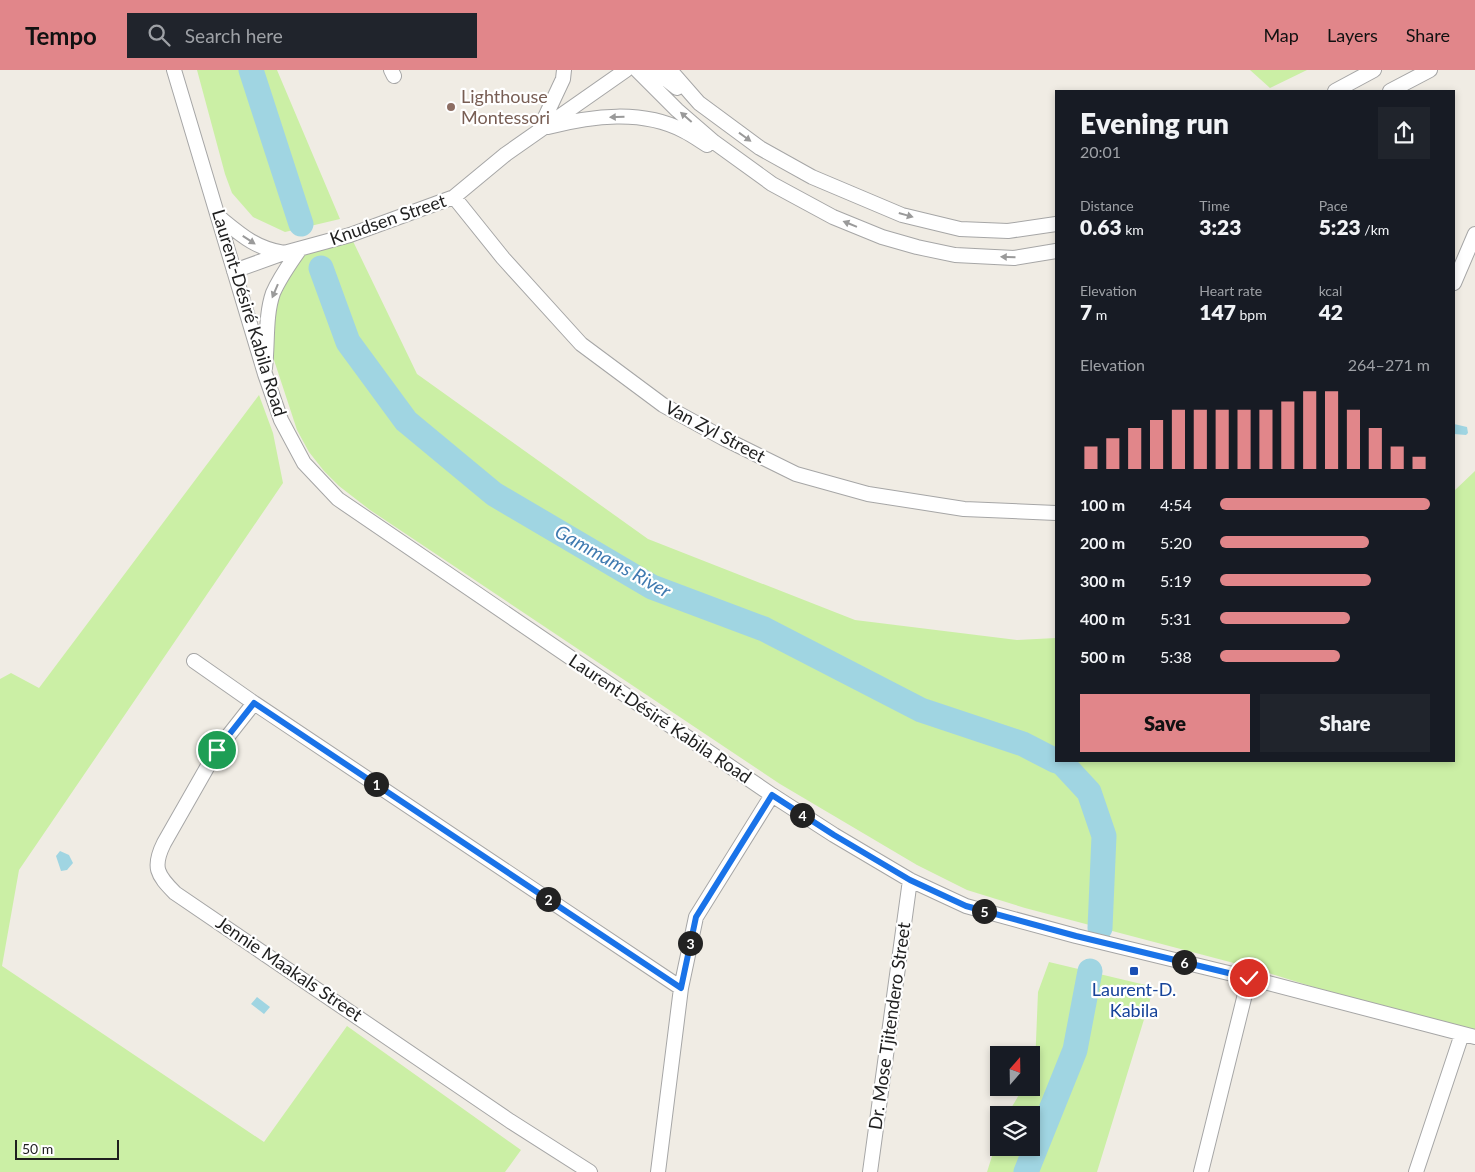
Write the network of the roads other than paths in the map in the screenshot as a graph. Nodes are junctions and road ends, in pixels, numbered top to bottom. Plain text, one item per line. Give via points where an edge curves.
1 (174, 70) edge
2 (564, 70) edge
3 (626, 70) edge
4 (637, 70) edge
5 (654, 70) edge
6 (670, 70) edge
7 (1374, 70) edge
8 (1430, 70) edge
9 (1337, 90) edge
10 (1392, 90) edge
11 (699, 103) junction
12 (540, 128) junction
13 (772, 184) junction
14 (454, 197) junction
15 (219, 217) junction
16 (1055, 224) edge
17 (1475, 234) edge
18 (300, 249) junction
19 (1055, 251) edge
20 (284, 253) junction
21 (234, 271) junction
22 (1455, 281) edge
23 (264, 374) junction
24 (1055, 513) edge
25 (194, 660) dead end
26 (254, 703) junction
27 (772, 795) junction
28 (910, 880) junction
29 (1249, 978) junction
30 (681, 988) junction
31 (1468, 1035) edge
32 (590, 1172) edge
33 (658, 1172) edge
34 (870, 1172) edge
35 (1202, 1172) edge
36 (1416, 1172) edge

1 - 15 street, Laurent-Désiré Kabila Road
2 - 12 street
3 - 12 street, Knudsen Street
13 -> 4 street via 714,142
5 - 11 street
6 - 11 street
7 - 9 street
8 - 10 street
11 -> 16 street via 760,148 812,177 902,215 960,229 1008,231
13 -> 12 street via 683,130 654,120 624,117 582,119
12 - 14 street, Knudsen Street
19 -> 13 street via 1014,258 955,255 917,247 833,217
14 - 18 street, Knudsen Street via 350,235
14 - 24 street, Van Zyl Street via 503,258 581,344 662,405 723,438 796,474 868,494 964,509
15 -> 20 street via 249,242
15 - 21 street, Laurent-Désiré Kabila Road
17 - 22 street
18 - 20 street, Knudsen Street
18 -> 23 street via 273,293
20 - 21 street, Knudsen Street
21 - 23 street, Laurent-Désiré Kabila Road
23 - 27 street, Laurent-Désiré Kabila Road via 281,420 304,463 338,499
25 - 26 street
26 - 30 street
26 - 32 street, Jennie Maakals Street via 217,750 157,856 156,865 162,880 176,893 510,1121
27 - 28 street, Laurent-Désiré Kabila Road
27 - 30 street via 696,917
28 - 29 street, Laurent-Désiré Kabila Road via 966,906
28 - 34 street, Dr. Mose Tjitendero Street
29 - 31 street, Laurent-Désiré Kabila Road
29 - 35 street
30 - 33 street
31 - 36 street

